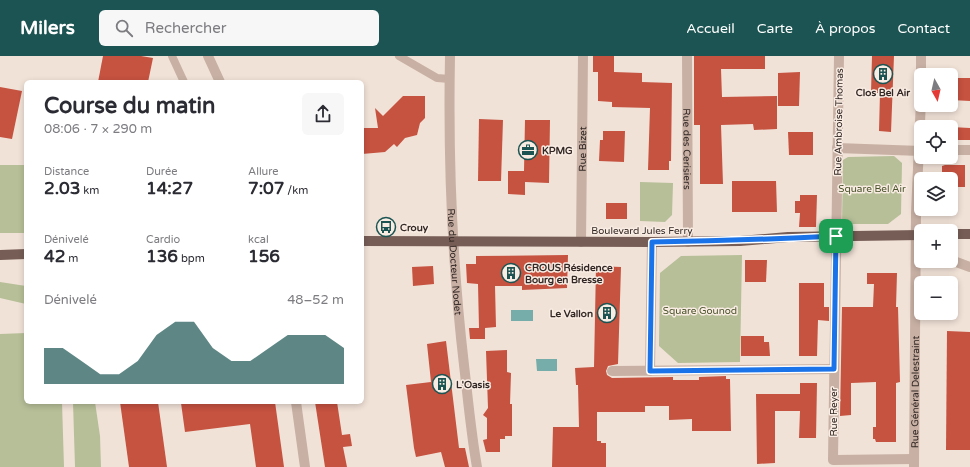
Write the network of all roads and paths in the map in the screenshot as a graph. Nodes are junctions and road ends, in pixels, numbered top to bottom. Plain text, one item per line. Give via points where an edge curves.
1 (172, 56) edge
2 (208, 56) edge
3 (399, 56) edge
4 (450, 56) edge
5 (583, 56) edge
6 (687, 56) edge
7 (839, 56) edge
8 (921, 56) edge
9 (921, 68) edge
10 (450, 79) junction
11 (183, 80) edge
12 (219, 80) edge
13 (838, 148) junction
14 (958, 150) edge
15 (970, 150) edge
16 (914, 151) edge
17 (920, 164) edge
18 (919, 224) edge
19 (958, 234) edge
20 (970, 234) edge
21 (914, 235) edge
22 (836, 236) junction
23 (364, 241) edge
24 (452, 242) junction
25 (581, 242) junction
26 (652, 242) junction
27 (688, 242) junction
28 (24, 254) edge
29 (0, 255) edge
30 (958, 263) edge
31 (970, 267) edge
32 (918, 268) edge
33 (834, 369) junction
34 (612, 371) dead end
35 (650, 371) junction
36 (296, 404) edge
37 (914, 463) edge
38 (306, 467) edge
39 (478, 467) edge

1 - 11 lane
2 - 12 street
3 - 10 lane via 437,78
4 - 10 street, Rue du Docteur Nodet
5 - 25 street, Rue Bizet
6 - 27 street, Rue des Cerisiers
7 - 13 street, Rue Ambroise Thomas
8 - 9 street
10 - 24 street, Rue du Docteur Nodet
13 - 16 street
13 - 22 street, Rue Ambroise Thomas
14 - 15 street
17 - 18 street, Rue Général Delestraint
19 - 20 main road
21 - 22 main road, Boulevard Jules Ferry
22 - 27 main road, Boulevard Jules Ferry
22 - 33 street, Rue Reyer
23 - 24 main road, Boulevard Jules Ferry
24 - 25 main road, Boulevard Jules Ferry
24 - 39 street, Rue du Docteur Nodet via 473,445
25 - 26 main road, Boulevard Jules Ferry
26 - 27 main road, Boulevard Jules Ferry
26 - 35 street
28 - 29 main road
30 - 31 street
32 - 37 street, Rue Général Delestraint
33 - 35 street
33 - 37 street, Rue Reyer via 833,460
34 - 35 street
36 - 38 street

